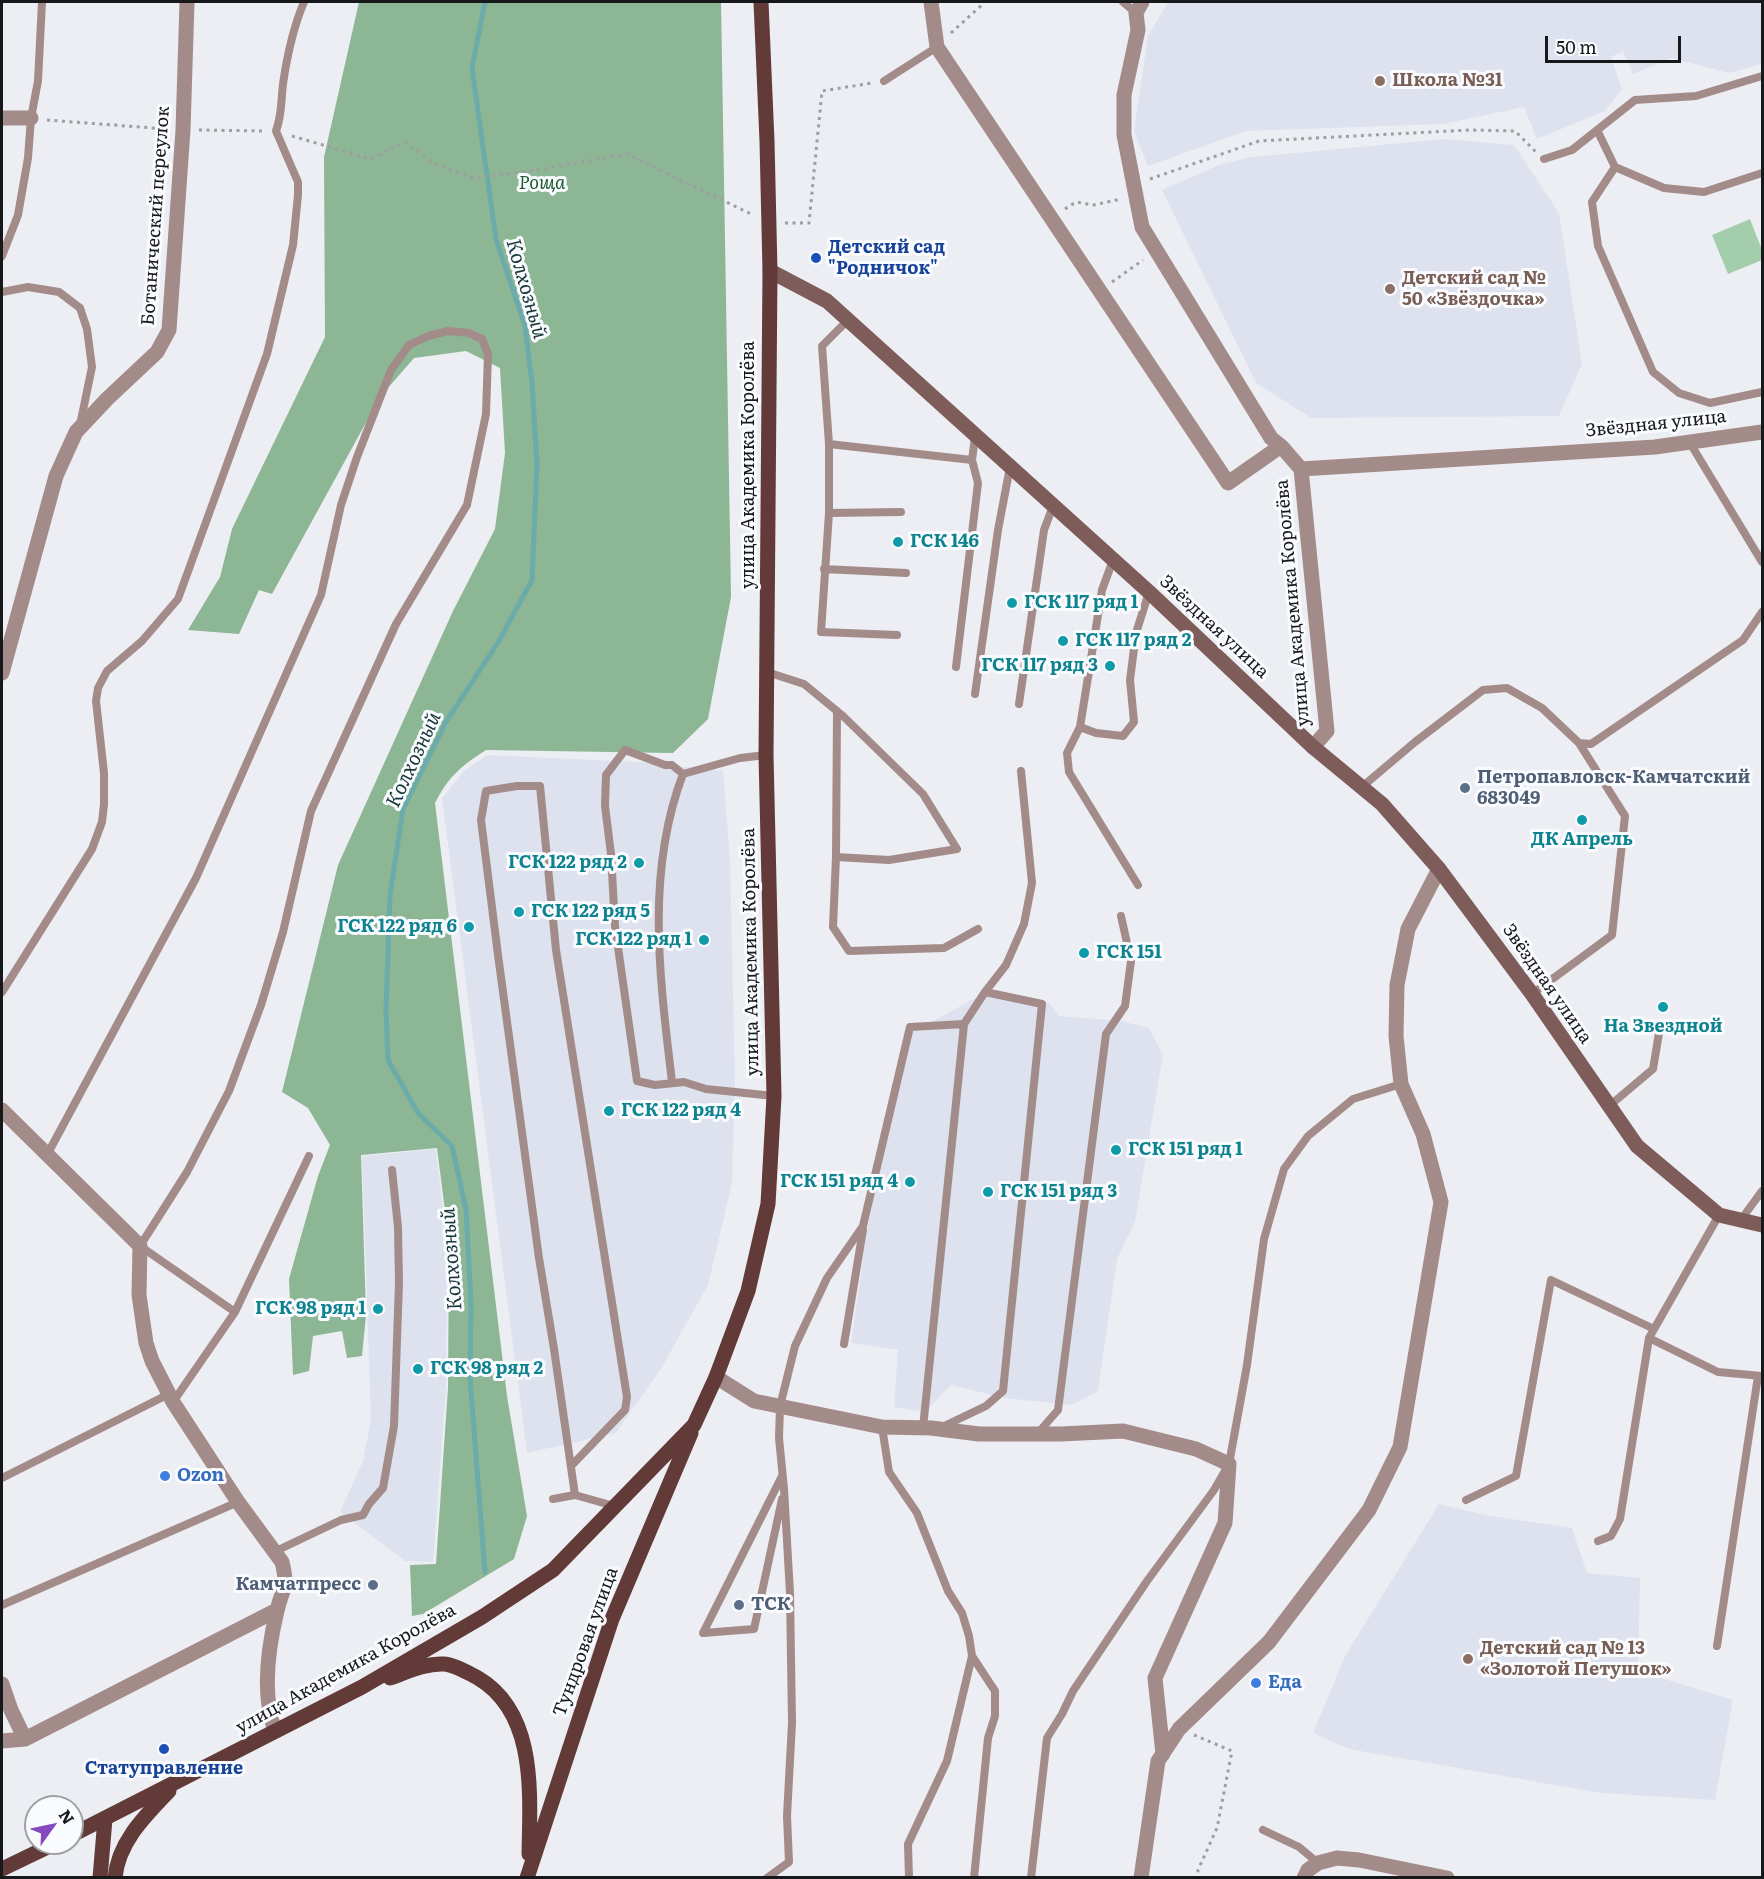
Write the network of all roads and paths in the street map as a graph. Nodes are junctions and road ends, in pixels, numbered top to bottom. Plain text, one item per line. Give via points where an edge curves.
1 (42, 2) edge
2 (187, 2) edge
3 (304, 2) edge
4 (761, 2) edge
5 (931, 2) edge
6 (982, 2) edge
7 (1123, 2) edge
8 (1139, 7) edge
9 (937, 47) junction
10 (1762, 76) edge
11 (884, 81) joint
12 (2, 118) edge
13 (31, 118) junction
14 (183, 130) junction
15 (1597, 130) junction
16 (276, 131) junction
17 (1544, 159) joint
18 (1615, 166) junction
19 (1762, 173) edge
20 (1133, 185) junction
21 (1059, 214) dead end
22 (769, 223) junction
23 (1157, 250) junction
24 (2, 256) edge
25 (770, 271) junction
26 (1100, 291) junction
27 (2, 292) edge
28 (848, 320) junction
29 (1762, 392) edge
30 (79, 429) junction
31 (1762, 432) edge
32 (975, 435) junction
33 (1690, 443) junction
34 (829, 444) junction
35 (1281, 446) junction
36 (972, 460) junction
37 (1010, 467) junction
38 (1301, 469) junction
39 (1053, 506) junction
40 (901, 512) dead end
41 (829, 513) junction
42 (1113, 560) junction
43 (1762, 562) edge
44 (824, 569) junction
45 (906, 573) dead end
46 (1149, 592) junction
47 (1762, 612) edge
48 (897, 635) dead end
49 (956, 667) dead end
50 (767, 672) junction
51 (2, 673) edge
52 (975, 694) dead end
53 (1019, 704) dead end
54 (837, 711) junction
55 (1080, 727) junction
56 (1579, 742) junction
57 (1313, 747) junction
58 (766, 755) junction
59 (1021, 771) dead end
60 (683, 774) junction
61 (1363, 786) junction
62 (836, 857) junction
63 (1439, 869) junction
64 (1138, 885) dead end
65 (1121, 916) dead end
66 (978, 929) dead end
67 (2, 992) edge
68 (985, 992) junction
69 (1532, 994) junction
70 (964, 1024) junction
71 (1659, 1033) dead end
72 (672, 1082) junction
73 (1401, 1084) junction
74 (774, 1096) junction
75 (1608, 1107) junction
76 (2, 1110) edge
77 (47, 1155) junction
78 (309, 1156) dead end
79 (392, 1170) dead end
80 (1762, 1191) edge
81 (1719, 1215) junction
82 (1739, 1221) junction
83 (863, 1226) junction
84 (1762, 1226) edge
85 (140, 1246) junction
86 (235, 1312) junction
87 (1654, 1329) junction
88 (1649, 1338) junction
89 (844, 1344) dead end
90 (1760, 1376) edge
91 (716, 1377) junction
92 (171, 1398) junction
93 (780, 1406) junction
94 (694, 1425) junction
95 (882, 1427) junction
96 (930, 1428) junction
97 (1037, 1434) junction
98 (1229, 1464) junction
99 (572, 1465) junction
100 (783, 1475) junction
101 (2, 1478) edge
102 (784, 1489) junction
103 (575, 1495) junction
104 (553, 1499) dead end
105 (1466, 1500) dead end
106 (238, 1502) junction
107 (614, 1506) junction
108 (1598, 1541) dead end
109 (276, 1551) junction
110 (2, 1605) edge
111 (277, 1610) junction
112 (1717, 1646) dead end
113 (972, 1656) junction
114 (2, 1684) edge
115 (362, 1687) junction
116 (1179, 1729) junction
117 (275, 1731) junction
118 (25, 1739) junction
119 (2, 1741) edge
120 (1163, 1754) junction
121 (178, 1782) junction
122 (105, 1819) junction
123 (84, 1829) edge
124 (1263, 1830) dead end
125 (31, 1855) edge
126 (1318, 1863) junction
127 (2, 1869) edge
128 (528, 1873) edge
129 (100, 1878) edge
130 (115, 1878) edge
131 (767, 1878) edge
132 (909, 1878) edge
133 (974, 1878) edge
134 (1031, 1878) edge
135 (1141, 1878) edge
136 (1198, 1878) edge
137 (1305, 1878) edge
138 (1447, 1878) edge

1 - 13 lane via 38,81
2 - 14 street, Ботанический переулок
3 - 16 lane via 288,54
4 - 22 main road, улица Академика Королёва
5 - 9 street
6 - 9 path
7 - 8 lane
8 - 20 street, улица Академика Королёва via 1124,95 1124,135
9 - 11 lane
9 - 26 street
10 - 15 lane via 1696,96 1635,100
11 - 22 path via 822,92 809,223
12 - 13 street
13 - 14 path
13 - 24 lane via 18,215
14 - 16 path
14 - 30 street, Ботанический переулок via 169,330 157,352
15 - 17 lane via 1572,150
15 - 18 lane
16 - 22 path via 370,159 405,142 435,164 472,178 627,154
16 - 67 lane via 298,182 298,195 293,245 267,354 178,599 142,641 107,671 98,688 104,804 95,841
17 - 20 path via 1515,131 1259,141
18 - 19 lane via 1665,188 1704,192
18 - 29 lane via 1592,202 1599,246 1653,372 1679,393 1710,403
20 - 21 path via 1120,201 1093,205 1076,202
20 - 23 street, улица Академика Королёва via 1142,227
22 - 25 main road, улица Академика Королёва
23 - 26 path
23 - 35 street, улица Академика Королёва via 1271,438
25 - 28 street, Звёздная улица via 827,301
25 - 50 main road, улица Академика Королёва
26 - 35 street via 1228,483
27 - 30 lane via 28,287 59,292 80,308 92,367
28 - 32 street, Звёздная улица
28 - 34 lane via 822,346
30 - 51 street, Ботанический переулок via 56,476
31 - 33 street, Звёздная улица
32 - 36 lane
32 - 37 street, Звёздная улица
33 - 38 street, Звёздная улица
33 - 43 lane
34 - 36 lane
34 - 41 lane
35 - 38 street, улица Академика Королёва
36 - 49 lane via 978,483
37 - 39 street, Звёздная улица
37 - 52 lane
38 - 57 street, улица Академика Королёва via 1327,730
39 - 42 street, Звёздная улица
39 - 53 lane via 1044,530
40 - 41 lane
41 - 44 lane
42 - 46 street, Звёздная улица
42 - 55 lane via 1102,590
44 - 45 lane
44 - 48 lane via 821,632
46 - 55 lane via 1136,633 1130,680 1134,722 1123,735
46 - 57 street, Звёздная улица
47 - 56 lane via 1743,640 1591,744
50 - 54 lane via 804,684
50 - 58 main road, улица Академика Королёва
54 - 62 lane
54 - 62 lane via 923,794 957,849 889,860
55 - 64 lane via 1067,753 1069,772
56 - 61 lane via 1542,708 1507,688 1483,690
56 - 69 lane via 1625,816 1612,935
57 - 61 street, Звёздная улица
58 - 60 lane
58 - 74 main road, улица Академика Королёва
59 - 68 lane via 1032,883 1023,924 1006,965
60 - 72 lane via 670,812 657,900
60 - 72 lane via 672,765 626,750 606,775 615,926 637,1081 655,1085
61 - 63 street, Звёздная улица
62 - 66 lane via 833,927 849,951 944,948
63 - 69 street, Звёздная улица
63 - 73 street via 1408,929 1397,985 1396,1036
65 - 97 lane via 1131,961 1125,1006 1106,1034 1058,1410
68 - 70 lane
68 - 96 lane via 1042,1004 1003,1391 986,1406
69 - 75 street, Звёздная улица
70 - 83 lane via 910,1027
70 - 96 lane
71 - 75 lane via 1653,1069
72 - 74 lane
73 - 98 lane via 1353,1099 1308,1136 1284,1169 1264,1239
73 - 116 street via 1423,1134 1441,1202 1400,1447 1369,1510 1269,1642
74 - 91 main road, улица Академика Королёва via 768,1204 748,1291
75 - 81 street, Звёздная улица via 1637,1146
76 - 77 street
77 - 85 street
77 - 85 lane via 196,878 321,595 341,505 391,370 409,345 428,336 448,331 482,339 488,354 486,414 467,505 396,624 311,811 283,932 229,1091 187,1173
78 - 86 lane
79 - 109 lane via 399,1283 394,1426 383,1488 363,1515 341,1520
80 - 82 lane
81 - 82 street, Звёздная улица
81 - 87 lane
82 - 84 street, Звёздная улица
83 - 89 lane
83 - 93 lane via 827,1278 795,1346
85 - 86 lane
85 - 92 street via 139,1295 146,1343
86 - 92 lane
87 - 88 lane
87 - 105 lane via 1551,1280 1516,1476
88 - 90 lane via 1718,1372
88 - 108 lane via 1620,1519 1611,1536
90 - 112 lane
91 - 93 street via 754,1401
91 - 94 main road, улица Академика Королёва
92 - 101 lane
92 - 106 street
93 - 95 street
93 - 100 lane
94 - 107 main road, улица Академика Королёва
94 - 128 main road, Тундровая улица via 612,1619
95 - 96 street
95 - 113 lane via 889,1472 916,1513 948,1591 962,1613
96 - 97 street via 979,1434
97 - 98 street via 1123,1431 1196,1449
98 - 120 street via 1225,1523 1155,1677
98 - 134 lane via 1073,1691 1047,1738
99 - 99 lane via 539,1258 481,820 486,791 517,786 540,786 556,950 627,1397 625,1410
99 - 103 lane
100 - 102 lane
100 - 102 lane via 703,1633 754,1629
102 - 131 lane via 792,1723 789,1863
103 - 104 lane
103 - 107 lane
106 - 109 street
106 - 110 lane
107 - 115 main road, улица Академика Королёва via 553,1570
109 - 111 street via 286,1584
111 - 117 street via 267,1680 269,1716
111 - 118 street
113 - 132 lane via 947,1761 908,1844
113 - 133 lane via 995,1691
114 - 118 street
115 - 117 main road, улица Академика Королёва
115 - 128 main road via 428,1665 444,1664 471,1673 497,1693 518,1727 530,1777
116 - 120 street
116 - 136 path via 1232,1751 1216,1828
117 - 121 main road, улица Академика Королёва
118 - 119 street
120 - 135 street via 1158,1761
121 - 122 main road, улица Академика Королёва
121 - 130 main road via 132,1834 116,1865
122 - 123 main road, улица Академика Королёва
122 - 129 main road
124 - 126 lane via 1299,1847
125 - 127 main road
126 - 137 street
126 - 138 street via 1336,1858 1359,1860

